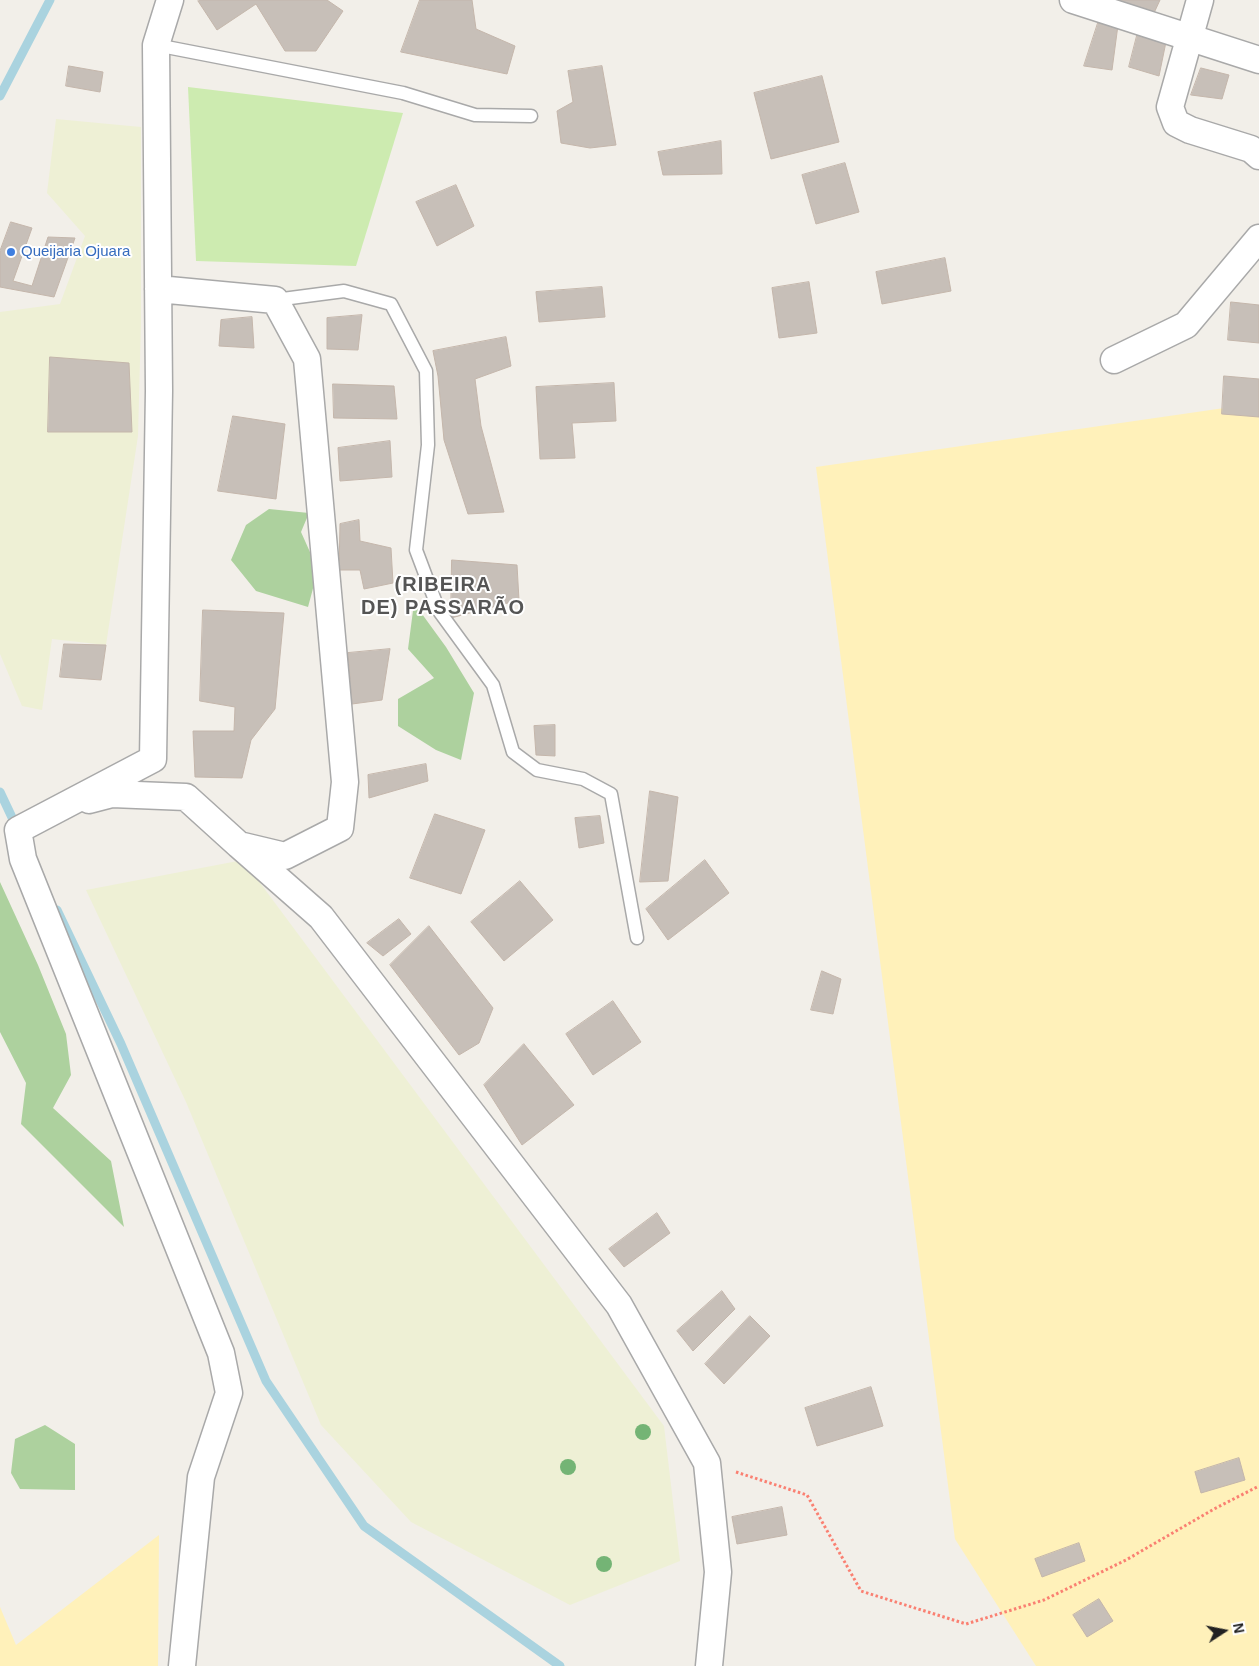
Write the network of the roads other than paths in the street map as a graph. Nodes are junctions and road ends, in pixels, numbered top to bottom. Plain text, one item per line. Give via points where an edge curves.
1 (170, 0) edge
2 (1073, 0) edge
3 (1200, 0) edge
4 (1189, 38) junction
5 (156, 45) junction
6 (1259, 60) edge
7 (531, 116) dead end
8 (1259, 156) edge
9 (1259, 238) edge
10 (158, 290) junction
11 (275, 300) junction
12 (1114, 360) dead end
13 (63, 807) junction
14 (239, 846) junction
15 (637, 938) dead end
16 (182, 1666) edge
17 (709, 1666) edge

1 - 5 street
2 - 4 street
3 - 4 street
4 - 6 street
4 - 8 street via 1170,107 1176,123 1251,149
5 - 7 lane via 403,93 476,115
5 - 10 street
9 - 12 street via 1186,326
10 - 11 street
10 - 13 street via 153,759
11 - 14 street via 307,359 345,782 340,828 285,856
11 - 15 lane via 344,291 391,304 426,371 428,445 416,550 439,611 493,685 513,752 536,770 583,779 611,794
13 - 14 street via 112,794 186,797
13 - 16 street via 18,830 23,859 221,1353 229,1393 201,1477
14 - 17 street via 321,918 619,1305 707,1463 718,1572

